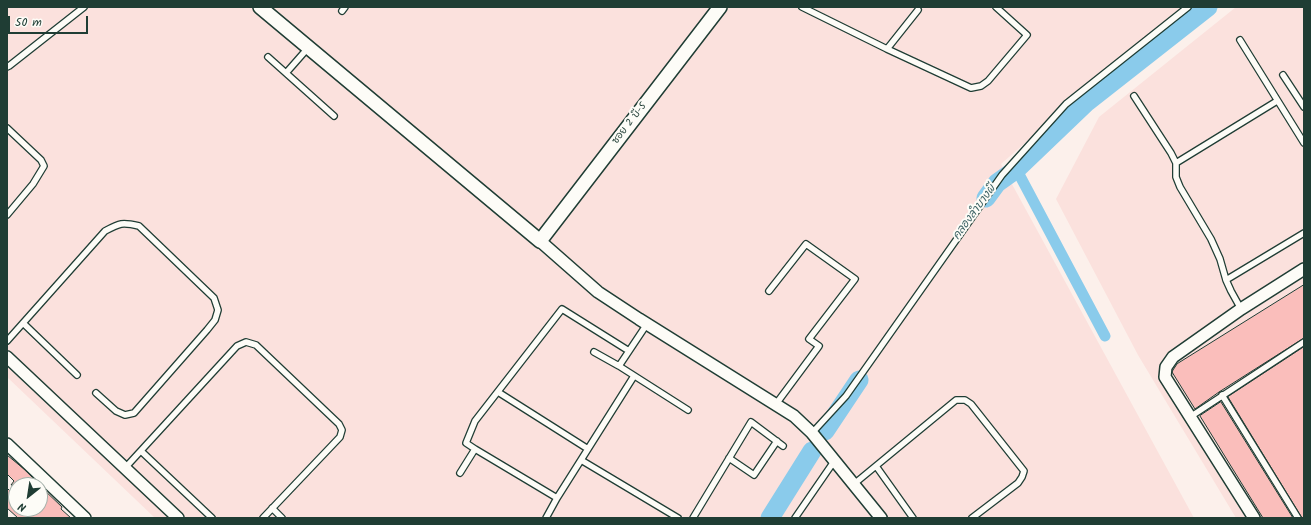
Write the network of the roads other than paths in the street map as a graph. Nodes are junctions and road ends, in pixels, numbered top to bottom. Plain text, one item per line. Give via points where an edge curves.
1 (84, 7) edge
2 (260, 7) edge
3 (720, 7) edge
4 (802, 7) edge
5 (996, 7) edge
6 (1188, 7) edge
7 (918, 10) dead end
8 (1240, 40) dead end
9 (308, 47) junction
10 (887, 49) junction
11 (268, 58) dead end
12 (7, 67) edge
13 (286, 73) junction
14 (1283, 75) dead end
15 (1134, 96) dead end
16 (1278, 101) junction
17 (1304, 108) edge
18 (334, 116) dead end
19 (7, 128) edge
20 (1304, 143) edge
21 (1176, 163) junction
22 (7, 215) edge
23 (1304, 233) edge
24 (540, 241) junction
25 (1304, 269) edge
26 (1226, 280) junction
27 (769, 291) dead end
28 (1241, 309) junction
29 (23, 324) junction
30 (647, 324) junction
31 (7, 341) edge
32 (1304, 342) edge
33 (629, 350) junction
34 (594, 352) dead end
35 (7, 357) edge
36 (619, 366) junction
37 (77, 375) dead end
38 (634, 376) junction
39 (498, 392) junction
40 (96, 393) dead end
41 (1222, 395) junction
42 (776, 404) junction
43 (688, 410) dead end
44 (1190, 416) junction
45 (812, 433) junction
46 (777, 441) junction
47 (7, 444) edge
48 (783, 446) dead end
49 (475, 449) junction
50 (588, 449) junction
51 (141, 451) junction
52 (729, 458) junction
53 (581, 460) junction
54 (835, 460) junction
55 (876, 466) junction
56 (125, 468) junction
57 (460, 472) dead end
58 (854, 484) junction
59 (557, 498) junction
60 (272, 508) junction
61 (85, 518) edge
62 (178, 518) edge
63 (212, 518) edge
64 (264, 518) edge
65 (282, 518) edge
66 (546, 518) edge
67 (678, 518) edge
68 (693, 518) edge
69 (795, 518) edge
70 (881, 518) edge
71 (913, 518) edge
72 (972, 518) edge
73 (1254, 518) edge
74 (1298, 518) edge

1 - 12 lane
2 - 9 street
3 - 24 street, ซอย 2 บี-5
4 - 10 lane
5 - 10 lane via 1027,35 981,86 971,88
6 - 45 lane via 1066,104 1002,175 846,396
7 - 10 lane
8 - 16 lane
9 - 13 lane
9 - 24 street
11 - 13 lane
13 - 18 lane
14 - 17 lane
15 - 21 lane
16 - 20 lane
16 - 21 lane
19 - 22 lane via 41,160 44,166 33,184
21 - 26 lane via 1176,178 1211,239
23 - 26 lane
24 - 30 street via 598,292
25 - 28 street
26 - 28 lane
27 - 42 lane via 806,244 855,279 810,339 819,346
28 - 44 street via 1173,357 1166,367 1165,377
29 - 31 lane
29 - 37 lane
29 - 40 lane via 105,231 118,223 139,226 214,298 218,310 215,320 134,413 125,415 116,411
30 - 33 lane
30 - 42 street
32 - 41 lane
33 - 36 lane
33 - 39 lane via 562,309
34 - 36 lane
35 - 56 street
36 - 38 lane
38 - 43 lane
38 - 50 lane
39 - 49 lane via 475,421 466,444
39 - 50 lane
41 - 44 lane
41 - 74 lane
42 - 45 street
44 - 73 street
45 - 54 street
46 - 48 lane
46 - 52 lane via 754,475
46 - 52 lane via 751,422
47 - 61 street
49 - 57 lane
49 - 59 lane
50 - 53 lane
51 - 56 lane
51 - 60 lane via 237,346 246,342 256,345 339,424 342,430 340,437
51 - 63 lane
52 - 68 lane
53 - 59 lane
53 - 67 lane
54 - 58 street
54 - 69 lane
55 - 58 lane
55 - 71 lane
55 - 72 lane via 956,400 965,400 972,404 1024,471 1018,483
56 - 62 street
58 - 70 street
59 - 66 lane
60 - 64 lane
60 - 65 lane

